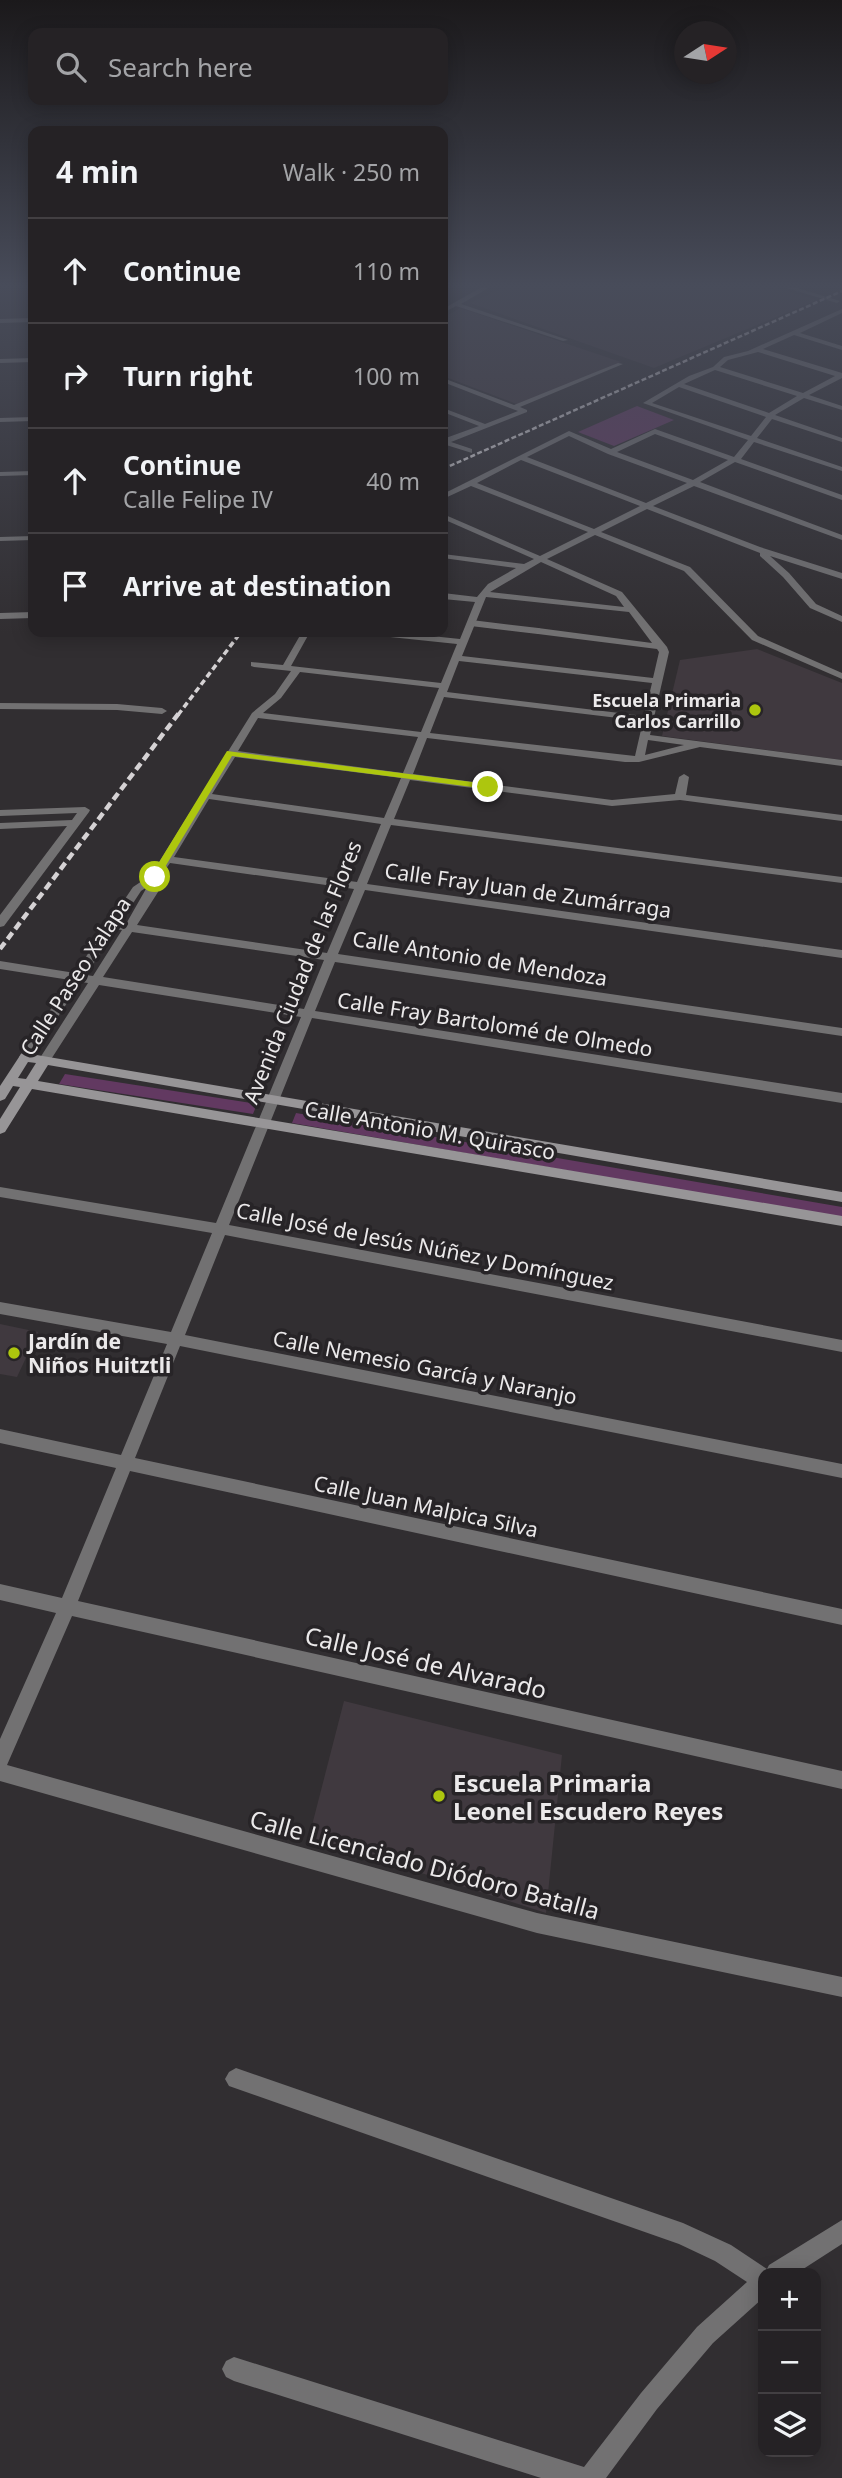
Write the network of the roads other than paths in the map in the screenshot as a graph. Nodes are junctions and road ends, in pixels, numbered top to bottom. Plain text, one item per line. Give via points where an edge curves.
1 (503, 403) edge
2 (526, 403) edge
3 (647, 403) edge
4 (732, 403) edge
5 (789, 403) edge
6 (515, 407) junction
7 (448, 412) edge
8 (768, 415) junction
9 (0, 417) edge
10 (28, 417) edge
11 (485, 426) junction
12 (752, 438) junction
13 (448, 440) edge
14 (842, 440) edge
15 (448, 443) edge
16 (469, 451) dead end
17 (611, 452) junction
18 (522, 458) junction
19 (734, 459) junction
20 (842, 469) edge
21 (28, 473) edge
22 (0, 474) edge
23 (471, 483) junction
24 (693, 483) junction
25 (448, 494) edge
26 (842, 498) edge
27 (646, 506) junction
28 (448, 518) edge
29 (596, 532) junction
30 (28, 538) edge
31 (842, 538) edge
32 (0, 539) edge
33 (28, 546) edge
34 (0, 547) edge
35 (757, 549) junction
36 (448, 557) edge
37 (542, 559) junction
38 (525, 567) junction
39 (842, 576) edge
40 (448, 596) edge
41 (482, 597) junction
42 (632, 610) junction
43 (28, 615) edge
44 (0, 617) edge
45 (842, 619) edge
46 (471, 623) junction
47 (28, 624) edge
48 (0, 625) edge
49 (538, 631) joint
50 (304, 637) edge
51 (416, 637) edge
52 (462, 642) junction
53 (662, 647) junction
54 (456, 658) junction
55 (254, 664) dead end
56 (291, 668) junction
57 (842, 676) edge
58 (658, 681) junction
59 (442, 690) junction
60 (0, 706) edge
61 (48, 709) junction
62 (0, 714) edge
63 (159, 715) dead end
64 (255, 715) junction
65 (649, 719) junction
66 (424, 734) junction
67 (644, 737) junction
68 (697, 745) junction
69 (230, 753) junction
70 (639, 759) junction
71 (842, 763) edge
72 (408, 776) junction
73 (684, 777) dead end
74 (206, 796) junction
75 (680, 797) junction
76 (0, 813) edge
77 (842, 818) edge
78 (389, 822) junction
79 (75, 823) junction
80 (0, 825) edge
81 (167, 859) junction
82 (155, 877) junction
83 (842, 880) edge
84 (361, 885) junction
85 (0, 923) edge
86 (111, 925) junction
87 (130, 928) junction
88 (842, 954) edge
89 (332, 955) junction
90 (0, 959) edge
91 (0, 965) edge
92 (17, 967) junction
93 (77, 976) junction
94 (96, 979) junction
95 (309, 1014) junction
96 (842, 1032) edge
97 (25, 1058) junction
98 (44, 1061) junction
99 (10, 1080) junction
100 (29, 1083) junction
101 (0, 1096) edge
102 (842, 1098) edge
103 (273, 1101) junction
104 (264, 1123) junction
105 (0, 1129) edge
106 (0, 1192) edge
107 (842, 1196) edge
108 (842, 1221) edge
109 (221, 1229) junction
110 (0, 1308) edge
111 (176, 1339) junction
112 (842, 1346) edge
113 (0, 1436) edge
114 (126, 1462) junction
115 (842, 1471) edge
116 (0, 1591) edge
117 (67, 1607) junction
118 (842, 1618) edge
119 (0, 1760) edge
120 (0, 1772) edge
121 (842, 1780) edge
122 (842, 1987) edge
123 (236, 2079) dead end
124 (842, 2231) edge
125 (785, 2268) edge
126 (758, 2278) edge
127 (758, 2286) edge
128 (234, 2369) dead end
129 (580, 2478) edge
130 (591, 2478) edge

1 - 6 street
2 - 6 street
3 - 12 street
4 - 8 street
5 - 8 street
6 - 11 street via 524,411
7 - 11 street
8 - 12 street
8 - 14 street
9 - 10 street
11 - 13 street
12 - 19 street
12 - 20 street
15 - 16 street
17 - 18 street via 569,433
17 - 19 street via 655,431
17 - 24 street
18 - 23 street
18 - 27 street
19 - 24 street
19 - 26 street
21 - 22 street
23 - 25 street
23 - 29 street
24 - 27 street
24 - 31 street
27 - 29 street
27 - 35 street
28 - 37 street
29 - 37 street
29 - 57 street via 692,572 755,638
30 - 32 street
33 - 34 street
35 - 39 street
35 - 45 street via 813,606
36 - 38 street
37 - 38 street
37 - 42 street via 615,592
38 - 41 street via 491,586
40 - 41 street
41 - 42 street
41 - 46 street, Avenida Ciudad de las Flores
42 - 53 street
43 - 44 street
46 - 49 street
46 - 52 street, Avenida Ciudad de las Flores
47 - 48 street
49 - 53 street
50 - 56 street, Calle Paseo Xalapa
51 - 52 street
52 - 54 street, Avenida Ciudad de las Flores
53 - 58 street
54 - 58 street
54 - 59 street, Avenida Ciudad de las Flores
55 - 56 street
56 - 59 street
56 - 64 street, Calle Paseo Xalapa via 278,696
58 - 65 street
59 - 65 street
59 - 66 street, Avenida Ciudad de las Flores
60 - 61 street
61 - 62 street
61 - 63 street
64 - 66 street
64 - 69 street, Calle Paseo Xalapa
65 - 67 street
66 - 70 street
66 - 72 street, Avenida Ciudad de las Flores
67 - 68 street
67 - 70 street
68 - 70 street
68 - 71 street
69 - 72 street
69 - 74 street, Calle Paseo Xalapa
72 - 75 street via 612,803
72 - 78 street, Avenida Ciudad de las Flores
73 - 75 street
74 - 78 street
74 - 81 street, Calle Paseo Xalapa
75 - 77 street
76 - 79 street via 85,810
78 - 83 street
78 - 84 street, Avenida Ciudad de las Flores
79 - 80 street
79 - 85 street
81 - 82 street, Calle Paseo Xalapa
81 - 84 street, Calle Fray Juan de Zumárraga
82 - 86 street, Calle Paseo Xalapa via 137,889
82 - 87 street, Calle Paseo Xalapa via 152,892
84 - 88 street, Calle Fray Juan de Zumárraga
84 - 89 street, Avenida Ciudad de las Flores
86 - 87 street, Calle Antonio de Mendoza
86 - 93 street, Calle Paseo Xalapa
87 - 89 street, Calle Antonio de Mendoza
87 - 94 street, Calle Paseo Xalapa
89 - 95 street, Avenida Ciudad de las Flores
89 - 96 street, Calle Antonio de Mendoza
90 - 92 street
91 - 92 street
92 - 93 street, Calle Fray Bartolomé de Olmedo
93 - 94 street, Calle Fray Bartolomé de Olmedo
93 - 97 street, Calle Paseo Xalapa
94 - 95 street, Calle Fray Bartolomé de Olmedo
94 - 98 street, Calle Paseo Xalapa
95 - 102 street, Calle Fray Bartolomé de Olmedo
95 - 103 street, Avenida Ciudad de las Flores
97 - 98 main road, Calle Antonio M. Quirasco
97 - 99 main road, Calle Paseo Xalapa
98 - 100 main road, Calle Paseo Xalapa
98 - 103 main road, Calle Antonio M. Quirasco
99 - 100 main road, Calle Antonio M. Quirasco
99 - 101 main road, Calle Paseo Xalapa
100 - 104 main road, Calle Antonio M. Quirasco
100 - 105 main road, Calle Paseo Xalapa
103 - 104 street, Avenida Ciudad de las Flores
103 - 107 main road, Calle Antonio M. Quirasco
104 - 108 main road, Calle Antonio M. Quirasco
104 - 109 street, Avenida Ciudad de las Flores
106 - 109 street, Calle José de Jesús Núñez y Domínguez
109 - 111 street, Avenida Ciudad de las Flores
109 - 112 street, Calle José de Jesús Núñez y Domínguez
110 - 111 street, Calle Nemesio García y Naranjo
111 - 114 street, Avenida Ciudad de las Flores
111 - 115 street, Calle Nemesio García y Naranjo
113 - 114 street, Calle Juan Malpica Silva
114 - 117 street, Avenida Ciudad de las Flores
114 - 118 street, Calle Juan Malpica Silva
116 - 117 street, Calle José de Alvarado
117 - 119 street, Avenida Ciudad de las Flores
117 - 121 street, Calle José de Alvarado
120 - 122 street, Calle Licenciado Diódoro Batalla via 537,1923
123 - 126 street via 683,2234 723,2253
124 - 125 street
127 - 130 street via 705,2335
128 - 129 street

